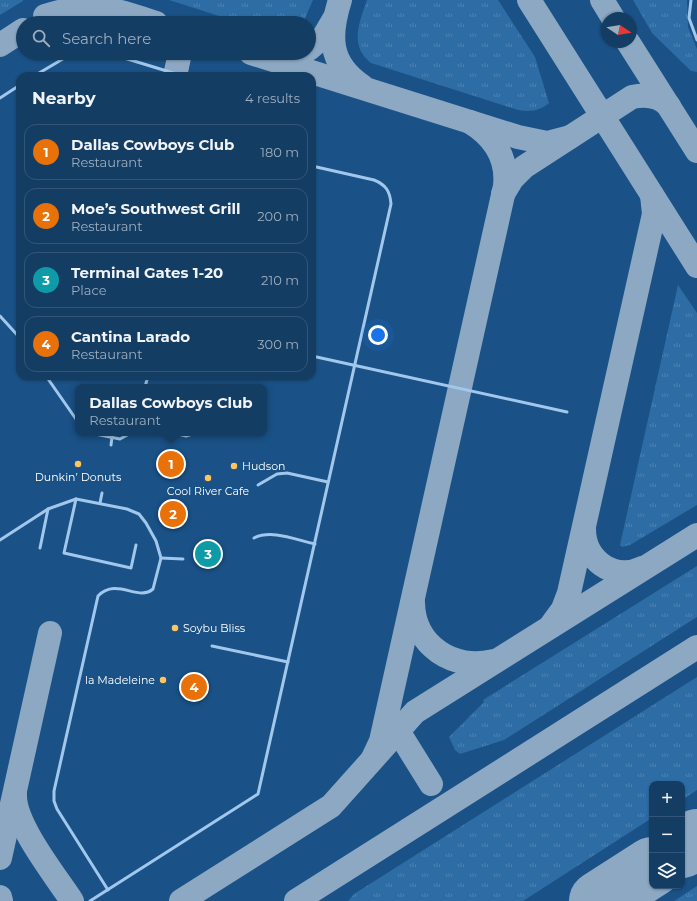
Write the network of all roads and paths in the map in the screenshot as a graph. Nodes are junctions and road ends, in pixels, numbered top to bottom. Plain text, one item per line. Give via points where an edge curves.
1 (691, 0) edge
2 (697, 40) edge
3 (61, 60) edge
4 (131, 60) edge
5 (41, 72) edge
6 (170, 72) edge
7 (16, 88) edge
8 (0, 98) edge
9 (316, 167) edge
10 (0, 316) edge
11 (16, 334) edge
12 (316, 357) edge
13 (355, 365) junction
14 (49, 380) edge
15 (567, 412) dead end
16 (75, 418) edge
17 (106, 436) edge
18 (126, 436) edge
19 (112, 437) junction
20 (111, 445) dead end
21 (328, 482) junction
22 (258, 485) dead end
23 (102, 493) dead end
24 (76, 499) junction
25 (100, 503) junction
26 (48, 509) junction
27 (254, 538) dead end
28 (0, 540) edge
29 (315, 544) junction
30 (136, 545) dead end
31 (40, 548) dead end
32 (161, 558) junction
33 (183, 559) dead end
34 (212, 646) dead end
35 (288, 662) junction
36 (108, 890) junction
37 (90, 901) edge

1 - 2 lane via 689,18
3 - 5 lane
4 - 6 lane
7 - 8 lane
9 - 13 lane via 382,183 391,196
10 - 11 lane
12 - 13 lane
13 - 15 lane
13 - 21 lane
14 - 16 lane
17 - 19 lane
18 - 19 lane via 120,439
19 - 20 lane
21 - 22 lane via 287,473 276,474
21 - 29 lane
23 - 25 lane
24 - 25 lane
24 - 26 lane
24 - 30 lane via 64,553 132,568
25 - 32 lane via 139,514 156,541
26 - 28 lane
26 - 31 lane
27 - 29 lane via 262,534 274,535
29 - 35 lane
32 - 33 lane
32 - 36 lane via 150,592 112,588 104,590 98,596 54,791 57,809
34 - 35 lane
35 - 36 lane via 258,794
36 - 37 lane

